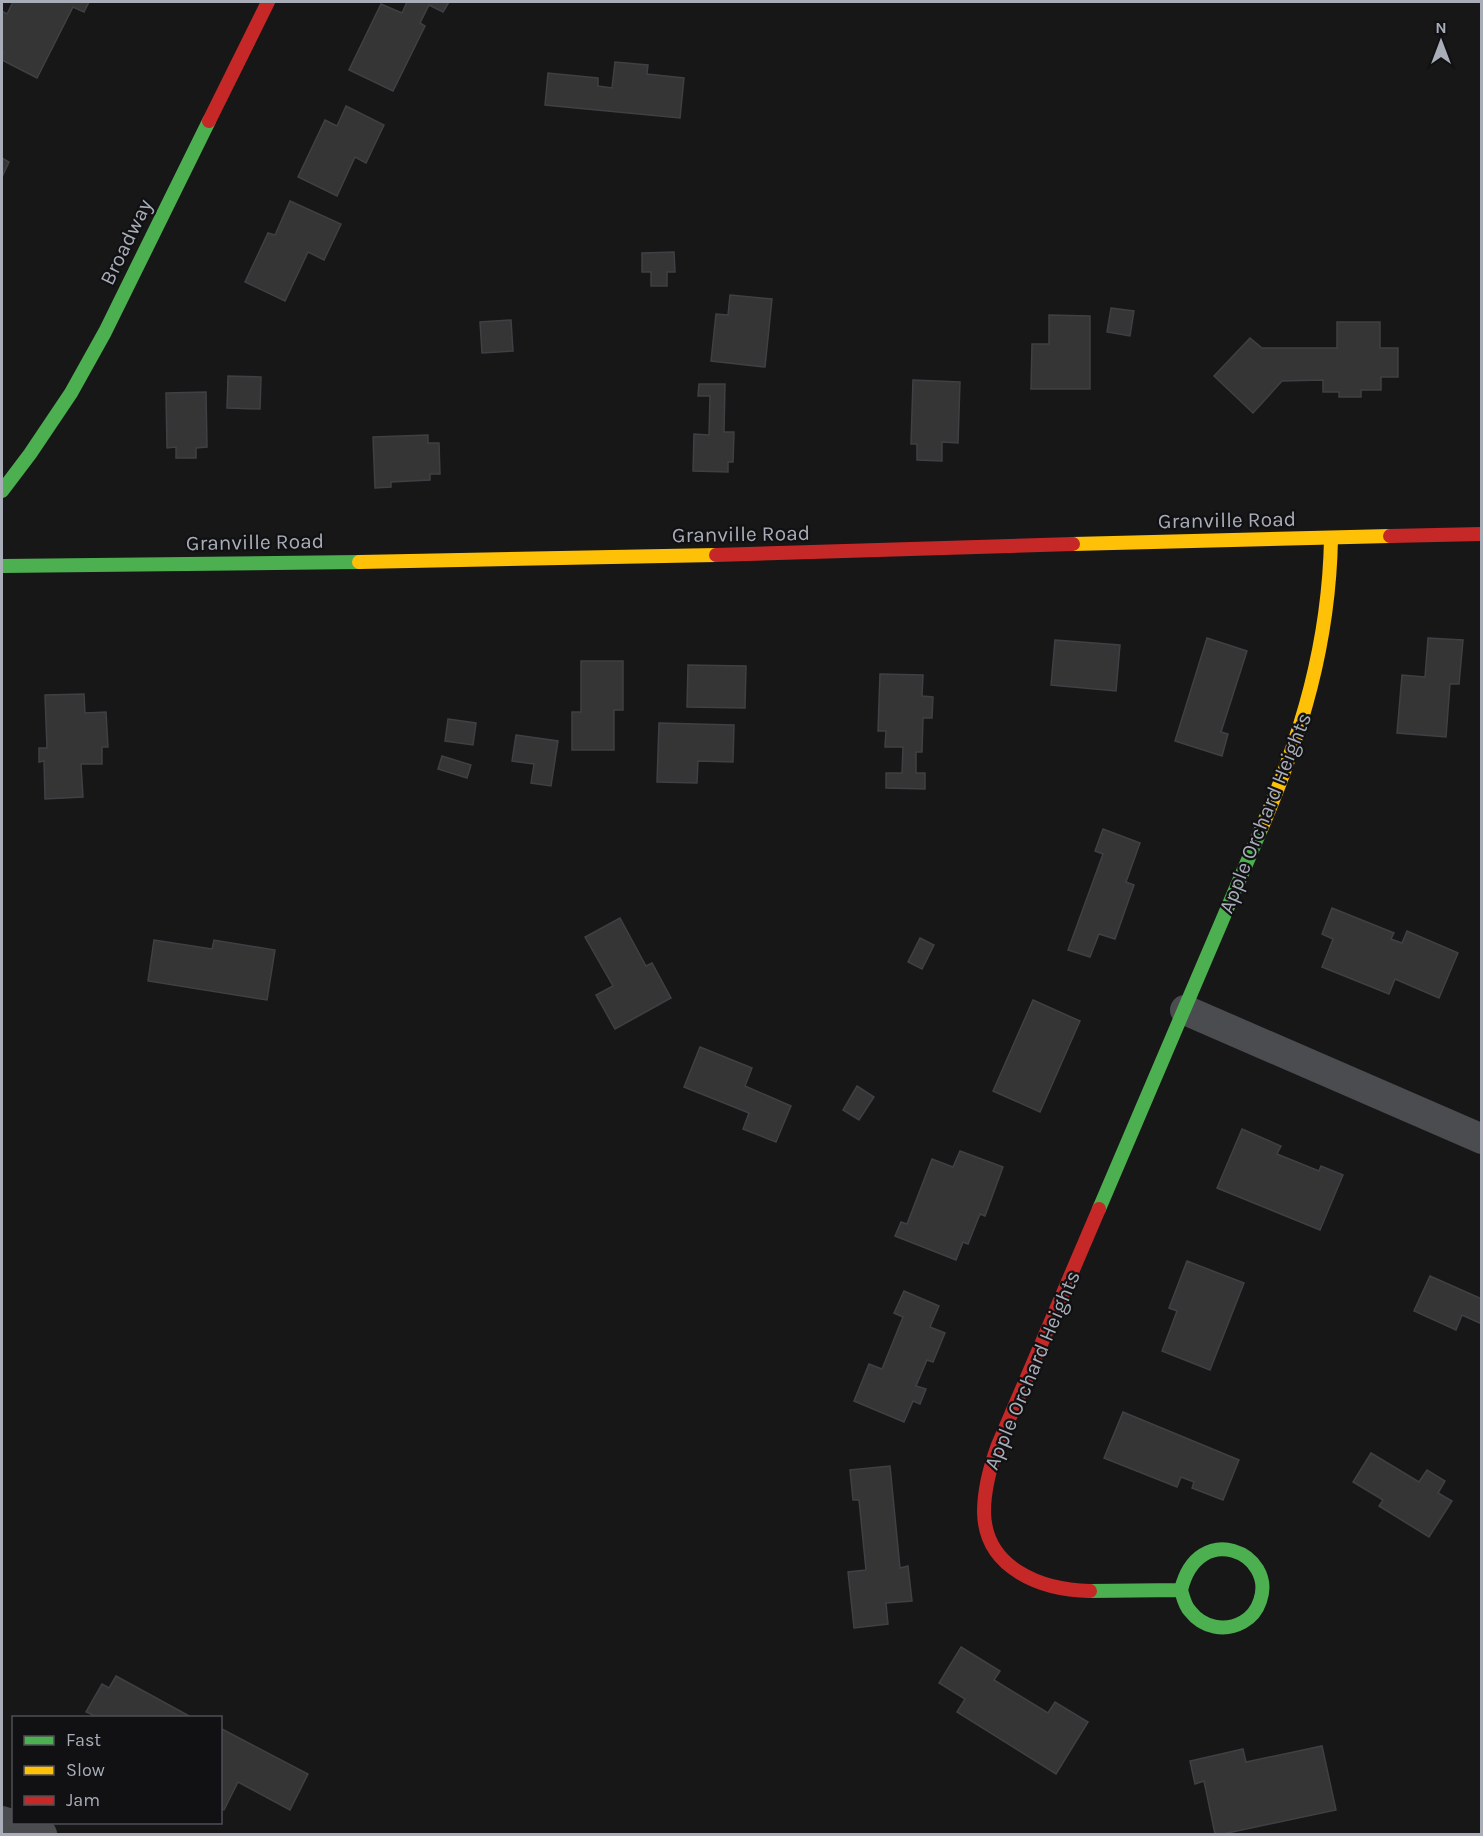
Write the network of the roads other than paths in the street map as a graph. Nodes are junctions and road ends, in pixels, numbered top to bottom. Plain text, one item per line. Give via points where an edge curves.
1 (268, 2) edge
2 (2, 491) edge
3 (1482, 534) edge
4 (1331, 539) junction
5 (2, 566) edge
6 (1185, 1010) junction
7 (1482, 1138) edge
8 (1181, 1590) junction
9 (2, 1821) edge
10 (42, 1834) edge

1 - 2 street, Broadway via 99,342 71,393
3 - 4 street, Granville Road
4 - 5 street, Granville Road via 822,553
4 - 6 street, Apple Orchard Heights via 1328,612 1310,699 1284,776
6 - 7 street
6 - 8 street, Apple Orchard Heights via 998,1445 986,1480 982,1510 995,1552 1017,1572 1042,1584 1073,1590
8 - 8 street via 1192,1562 1204,1552 1220,1549 1248,1558 1258,1570 1262,1585 1254,1614 1242,1624 1221,1629 1193,1617
9 - 10 street

